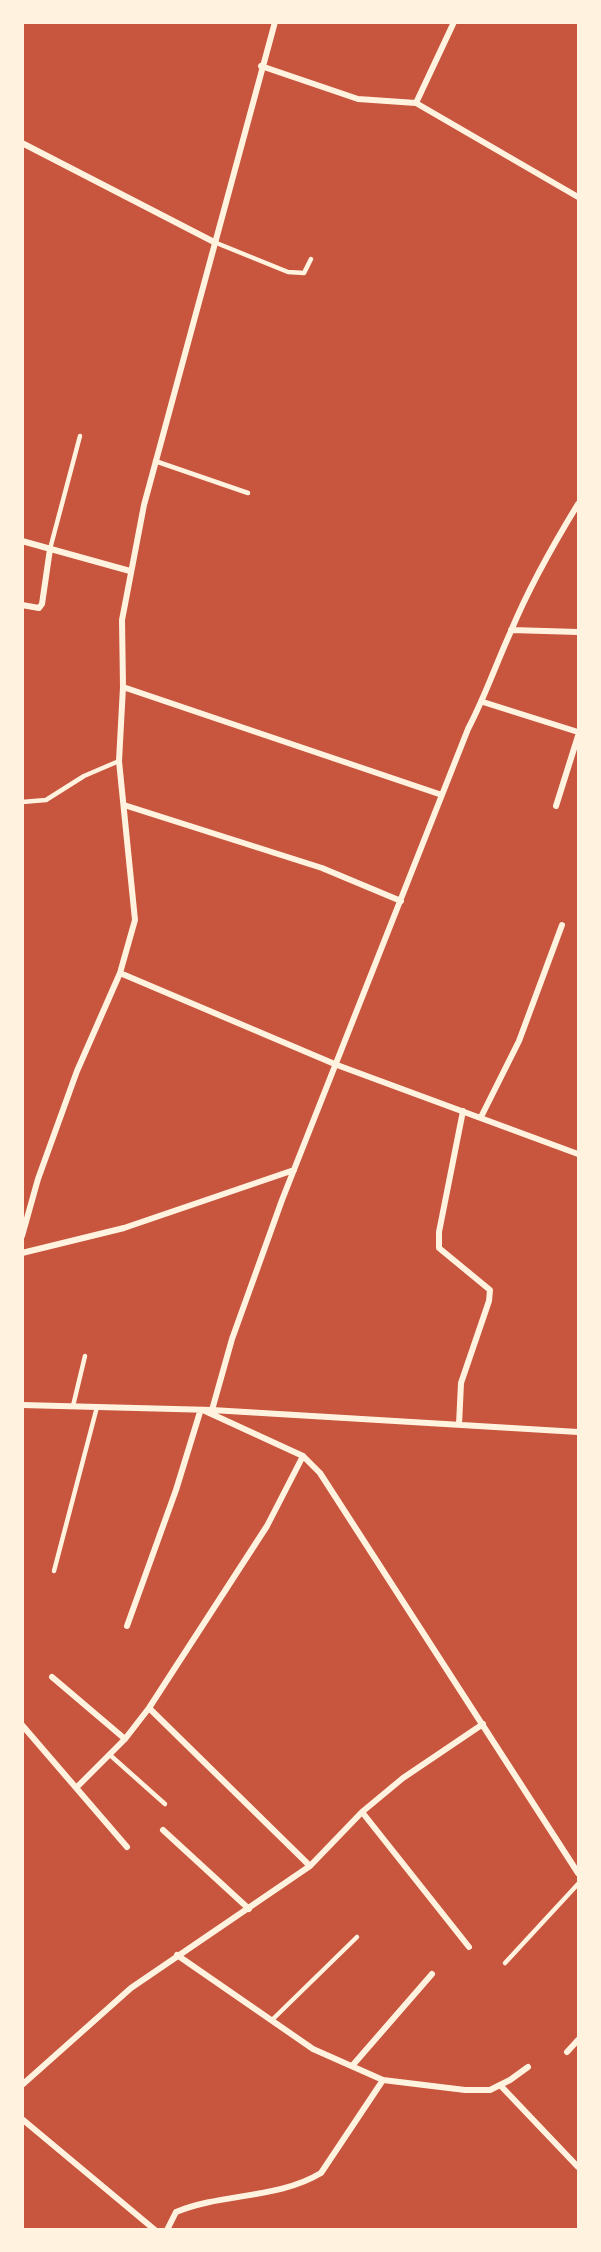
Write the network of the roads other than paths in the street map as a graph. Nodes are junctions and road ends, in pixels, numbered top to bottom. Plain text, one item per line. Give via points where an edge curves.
1 (274, 22) edge
2 (454, 22) edge
3 (261, 66) junction
4 (416, 103) junction
5 (22, 142) edge
6 (579, 197) edge
7 (214, 242) junction
8 (311, 259) dead end
9 (80, 436) dead end
10 (156, 461) junction
11 (248, 493) dead end
12 (579, 504) edge
13 (22, 541) edge
14 (50, 549) junction
15 (130, 572) junction
16 (22, 604) edge
17 (511, 630) junction
18 (579, 632) edge
19 (123, 687) junction
20 (483, 702) junction
21 (579, 734) edge
22 (119, 761) junction
23 (442, 795) junction
24 (22, 802) edge
25 (124, 805) junction
26 (556, 806) dead end
27 (401, 901) junction
28 (562, 925) dead end
29 (120, 973) junction
30 (338, 1065) junction
31 (463, 1111) junction
32 (480, 1117) junction
33 (579, 1154) edge
34 (294, 1170) junction
35 (22, 1236) edge
36 (22, 1253) edge
37 (85, 1356) dead end
38 (22, 1405) edge
39 (73, 1406) junction
40 (97, 1407) junction
41 (206, 1411) junction
42 (459, 1425) junction
43 (579, 1432) edge
44 (303, 1456) junction
45 (54, 1571) dead end
46 (127, 1626) dead end
47 (52, 1677) dead end
48 (149, 1708) junction
49 (483, 1724) junction
50 (22, 1725) edge
51 (125, 1739) junction
52 (110, 1755) junction
53 (77, 1787) junction
54 (165, 1804) dead end
55 (362, 1812) junction
56 (163, 1830) dead end
57 (127, 1847) dead end
58 (310, 1866) junction
59 (579, 1873) edge
60 (579, 1884) edge
61 (249, 1909) junction
62 (357, 1937) dead end
63 (469, 1947) dead end
64 (177, 1955) junction
65 (506, 1963) dead end
66 (432, 1974) dead end
67 (272, 2020) junction
68 (579, 2040) edge
69 (567, 2052) dead end
70 (352, 2066) junction
71 (528, 2067) dead end
72 (383, 2080) junction
73 (22, 2085) edge
74 (500, 2085) junction
75 (22, 2120) edge
76 (579, 2167) edge
77 (155, 2229) edge
78 (167, 2229) edge

1 - 3 street
2 - 4 street
3 - 4 street via 358,99
3 - 7 street
4 - 6 street
5 - 7 street
7 - 8 lane via 288,272 304,273
7 - 10 street
9 - 14 lane
10 - 11 lane
10 - 15 street
12 - 17 street via 544,562
13 - 14 street
14 - 15 street
14 - 16 street via 42,604 39,608
15 - 19 street via 122,621
17 - 18 street
17 - 20 street
19 - 22 street
19 - 23 street
20 - 21 street
20 - 23 street
21 - 26 street
22 - 24 lane via 84,776 46,800
22 - 25 street
23 - 27 street
25 - 27 street via 322,868
25 - 29 street via 135,920
27 - 30 street
28 - 32 street via 519,1041
29 - 30 street
29 - 35 street via 77,1071
30 - 31 street
30 - 34 street
31 - 32 street
31 - 42 street via 439,1248 490,1290 461,1383
32 - 33 street
34 - 36 street via 124,1227
34 - 41 street
37 - 39 lane
38 - 39 street
39 - 40 street
40 - 41 street
40 - 45 lane
41 - 42 street
41 - 44 street
41 - 46 street
42 - 43 street
44 - 48 street via 267,1526
44 - 49 street via 333,1489
47 - 51 street
48 - 51 street
48 - 58 street
49 - 55 street via 403,1778
49 - 59 street
50 - 53 street
51 - 52 street
52 - 53 street
52 - 54 lane
53 - 57 street
55 - 58 street
55 - 63 street
56 - 61 street
58 - 61 street
60 - 65 lane
61 - 64 street
62 - 67 lane
64 - 67 street
64 - 73 street via 130,1988
66 - 70 street
67 - 70 street via 313,2049
68 - 69 street
70 - 72 street
71 - 74 street
72 - 74 street via 465,2090 490,2090
72 - 78 street via 321,2173 281,2188 192,2206 176,2212
74 - 76 street
75 - 77 street

